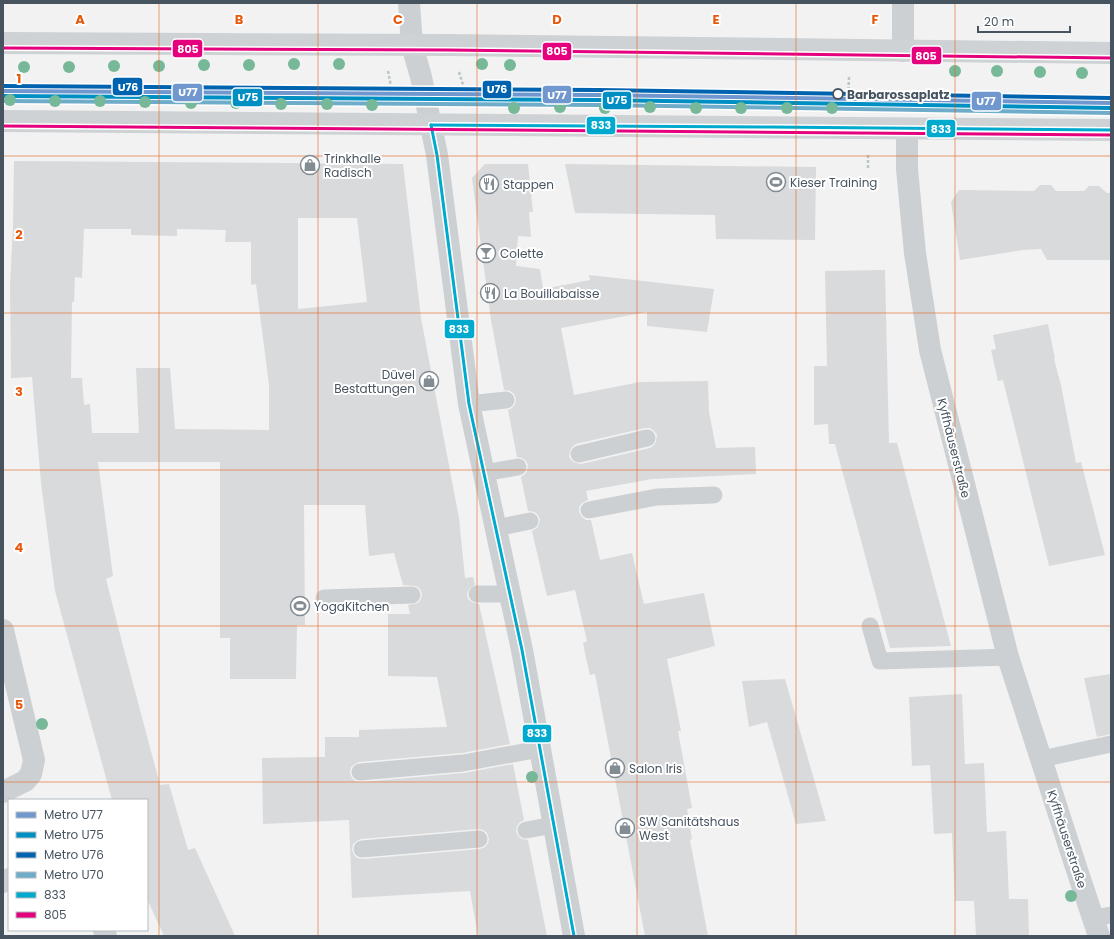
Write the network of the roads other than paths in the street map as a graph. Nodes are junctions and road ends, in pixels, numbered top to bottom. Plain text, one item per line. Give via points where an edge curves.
1 (409, 3) edge
2 (903, 3) edge
3 (3, 43) edge
4 (412, 45) junction
5 (903, 50) junction
6 (1111, 53) edge
7 (3, 121) edge
8 (432, 125) junction
9 (907, 129) junction
10 (1111, 130) edge
11 (506, 400) dead end
12 (469, 404) junction
13 (647, 438) dead end
14 (580, 454) dead end
15 (518, 467) dead end
16 (484, 473) junction
17 (714, 495) dead end
18 (589, 510) dead end
19 (530, 521) dead end
20 (496, 528) junction
21 (477, 594) dead end
22 (510, 594) junction
23 (412, 595) dead end
24 (324, 598) dead end
25 (870, 626) dead end
26 (3, 630) edge
27 (1008, 657) junction
28 (1111, 744) edge
29 (540, 749) junction
30 (1042, 759) junction
31 (360, 772) dead end
32 (3, 792) edge
33 (554, 825) junction
34 (526, 830) dead end
35 (479, 839) dead end
36 (362, 849) dead end
37 (1101, 923) edge
38 (574, 936) edge

1 - 4 street
2 - 5 street
3 - 4 main road
4 - 5 main road
4 - 8 street
5 - 6 main road
7 - 8 main road
8 - 9 main road
8 - 12 street
9 - 10 main road
9 - 27 street, Kyffhäuserstraße via 907,169 915,253 930,350
11 - 12 lane
12 - 16 street
13 - 14 lane
15 - 16 lane
16 - 20 street
17 - 18 lane via 657,497
19 - 20 lane
20 - 22 street
21 - 22 lane
22 - 29 street
23 - 24 lane
25 - 27 lane via 880,660
26 - 32 street via 34,760 31,774 25,781
27 - 30 street, Kyffhäuserstraße
28 - 30 lane
29 - 31 lane via 463,763
29 - 33 street
30 - 37 street, Kyffhäuserstraße via 1076,867
33 - 34 lane
33 - 38 street
35 - 36 lane

